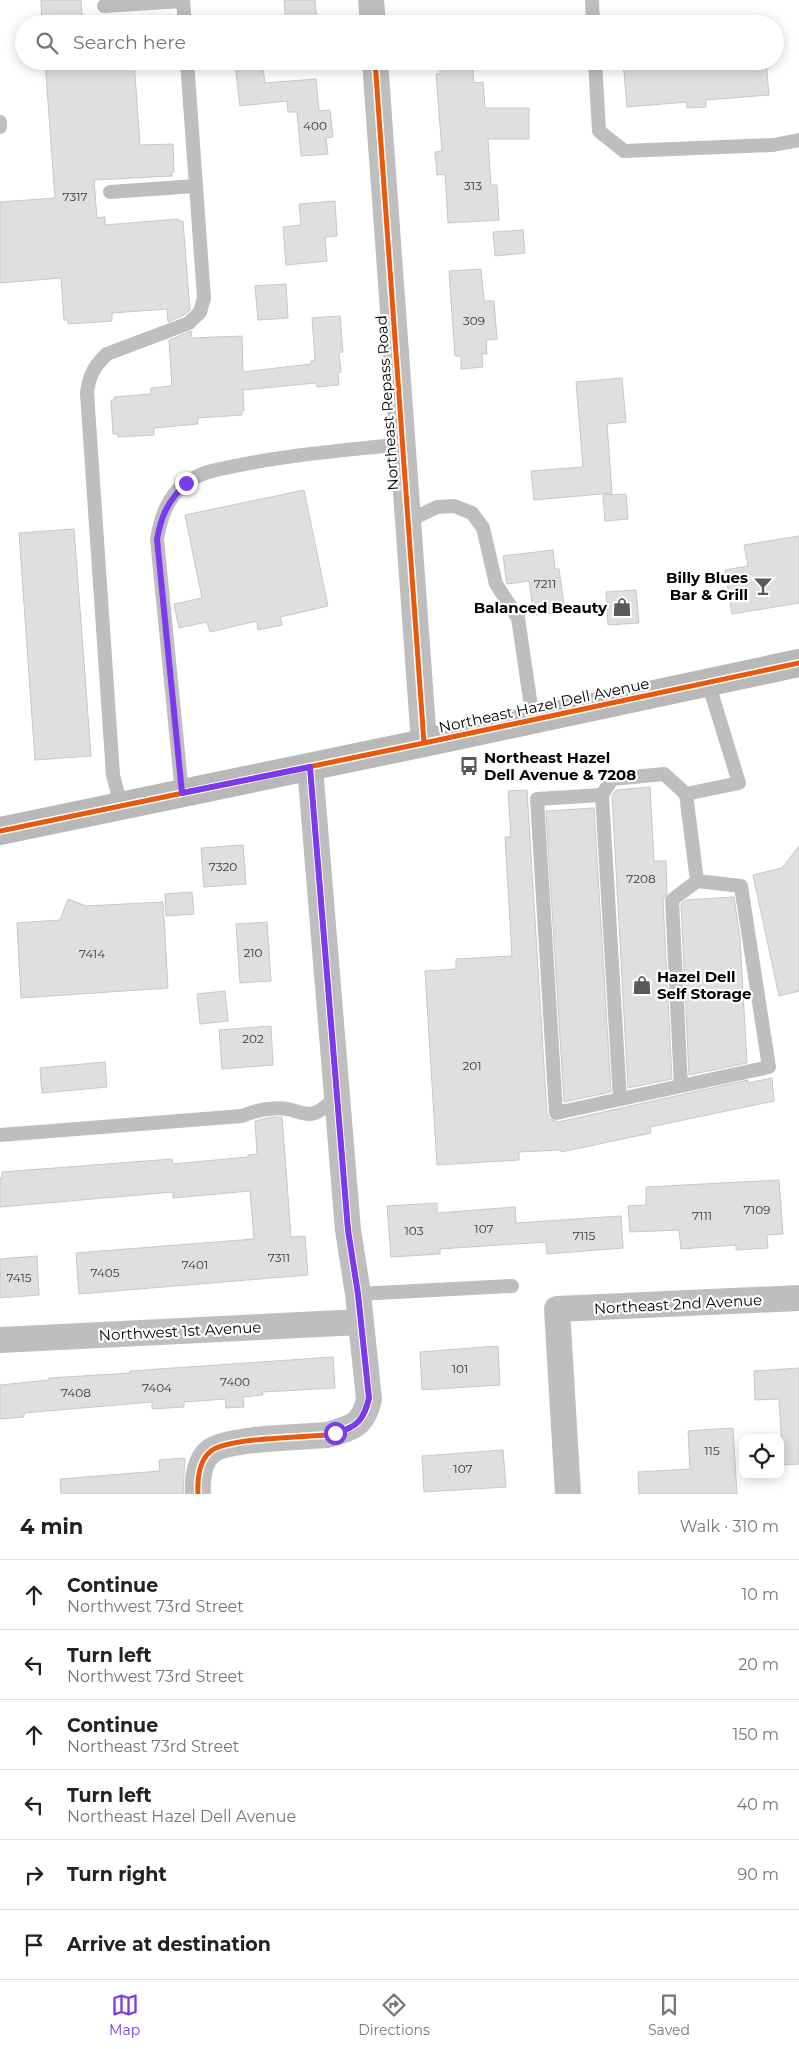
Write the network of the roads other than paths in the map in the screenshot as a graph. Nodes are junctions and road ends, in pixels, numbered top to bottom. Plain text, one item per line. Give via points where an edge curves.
1 (371, 0) edge
2 (592, 0) edge
3 (104, 6) dead end
4 (184, 15) edge
5 (372, 15) edge
6 (593, 15) edge
7 (188, 70) edge
8 (377, 70) edge
9 (596, 70) edge
10 (0, 122) edge
11 (0, 128) edge
12 (799, 140) edge
13 (196, 186) junction
14 (110, 192) dead end
15 (403, 444) junction
16 (408, 520) junction
17 (799, 663) edge
18 (708, 682) junction
19 (533, 720) junction
20 (424, 743) junction
21 (310, 767) junction
22 (182, 793) junction
23 (686, 794) junction
24 (602, 795) junction
25 (121, 806) junction
26 (0, 831) edge
27 (697, 881) junction
28 (681, 1086) junction
29 (337, 1097) junction
30 (620, 1099) junction
31 (0, 1135) edge
32 (512, 1286) dead end
33 (358, 1294) junction
34 (799, 1298) edge
35 (360, 1322) junction
36 (0, 1340) edge
37 (198, 1494) edge
38 (568, 1494) edge

1 - 5 street
2 - 6 lane
3 - 4 lane via 183,1
7 - 13 lane
8 - 15 street, Northeast Repass Road
9 - 12 lane via 599,132 624,151 773,145
10 - 11 lane
13 - 14 lane
13 - 25 lane via 204,298 200,312 189,323 107,354 89,377 113,775
15 - 16 street, Northeast Repass Road
15 - 22 lane via 270,459 204,472 171,498 161,518 157,539
16 - 19 lane via 437,507 454,506 472,513 483,528 496,584 518,618
16 - 20 street, Northeast Repass Road
17 - 18 main road, Northeast Hazel Dell Avenue
18 - 19 main road, Northeast Hazel Dell Avenue
18 - 23 lane via 739,783
19 - 20 main road, Northeast Hazel Dell Avenue
20 - 21 main road, Northeast Hazel Dell Avenue
21 - 22 main road, Northeast Hazel Dell Avenue
21 - 29 street
22 - 25 main road, Northeast Hazel Dell Avenue
23 - 24 lane via 664,774 612,779
23 - 27 lane
24 - 30 lane
24 - 30 lane via 537,799 556,1113
25 - 26 main road, Northeast Hazel Dell Avenue
27 - 28 lane via 672,900
27 - 28 lane via 741,886 769,1067
28 - 30 lane
29 - 31 lane via 317,1112 307,1115 288,1109 269,1109 242,1116
29 - 33 street via 348,1230
32 - 33 lane
33 - 35 street
34 - 38 street, Northeast 2nd Avenue via 557,1309
35 - 36 street, Northwest 1st Avenue
35 - 37 street via 369,1398 359,1422 327,1435 221,1445 212,1450 202,1464

